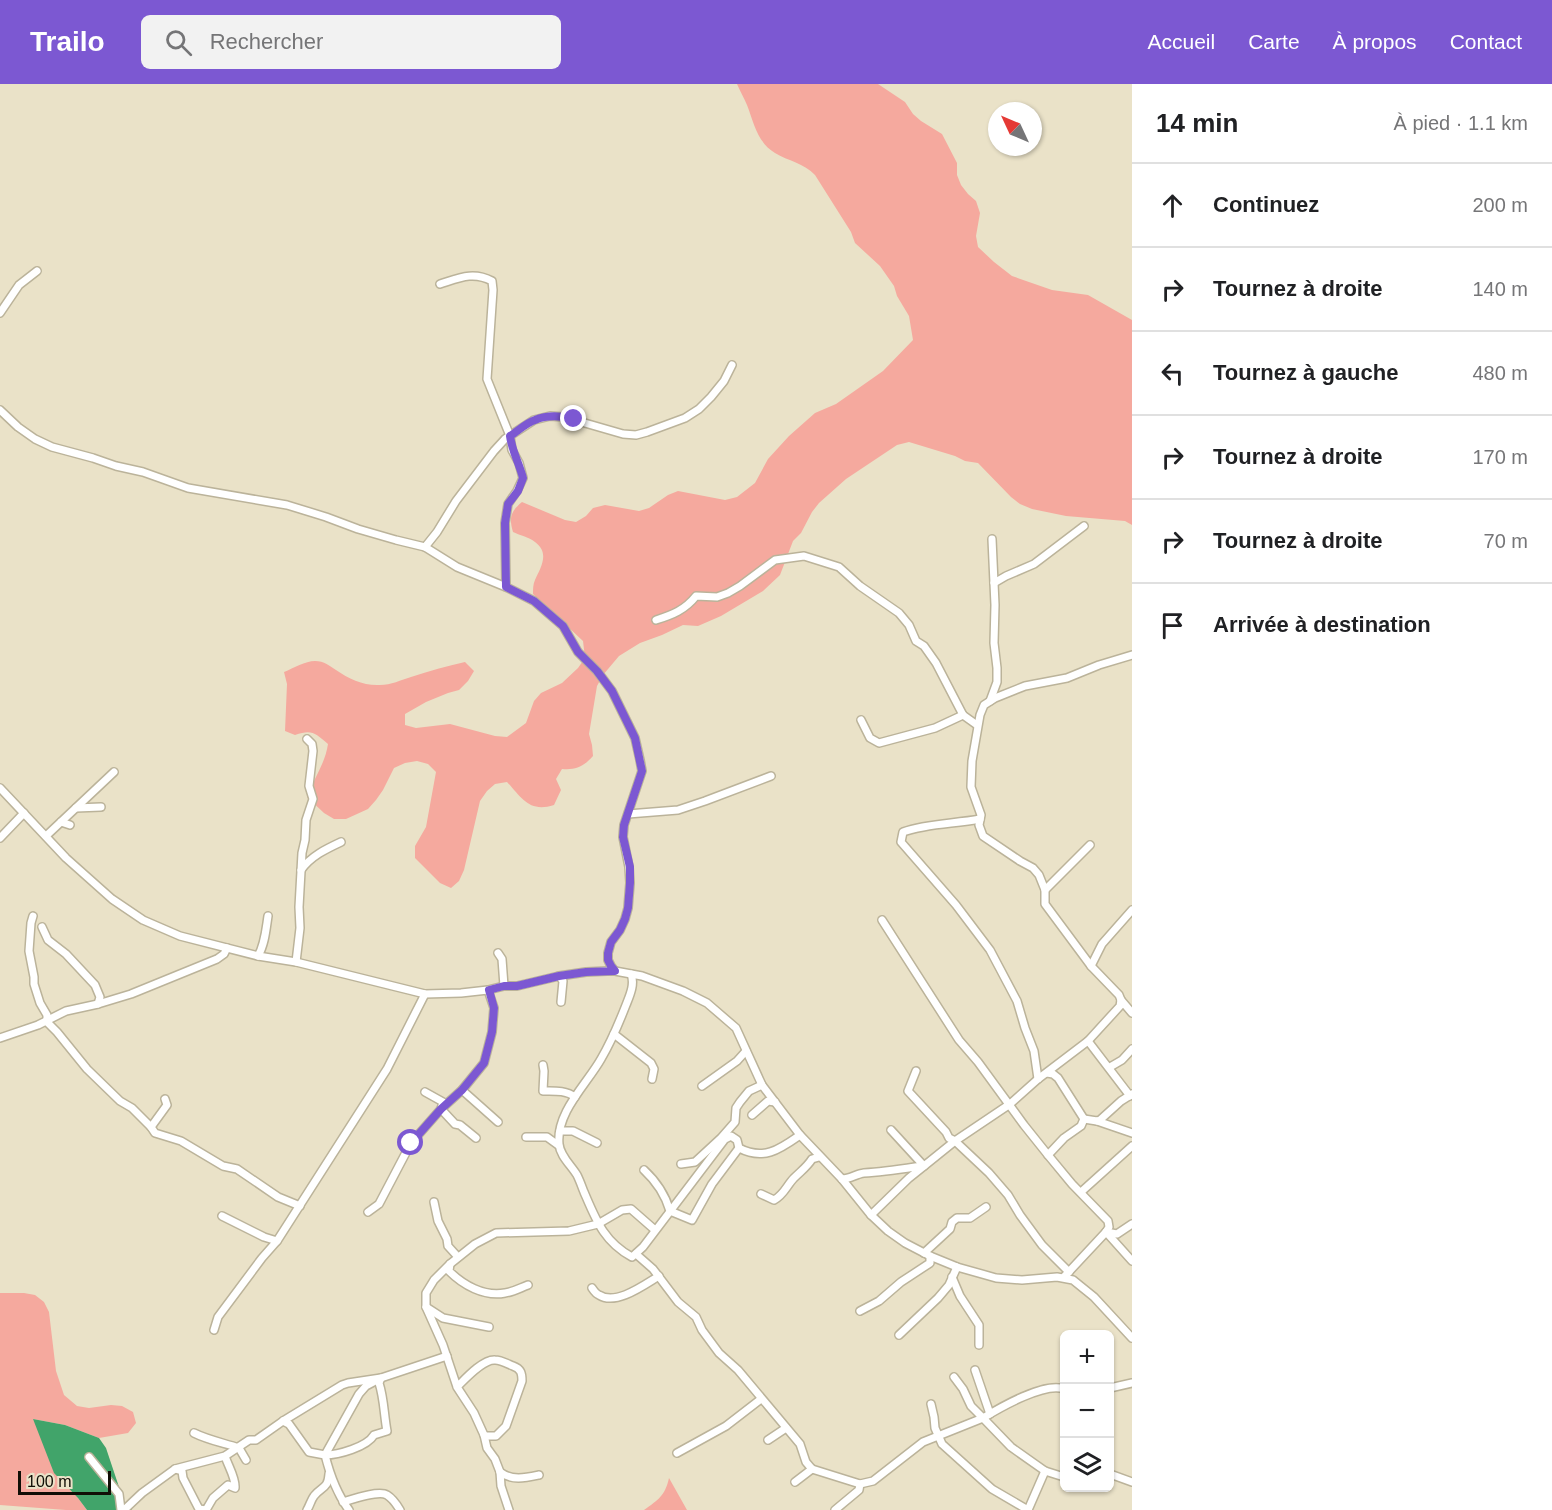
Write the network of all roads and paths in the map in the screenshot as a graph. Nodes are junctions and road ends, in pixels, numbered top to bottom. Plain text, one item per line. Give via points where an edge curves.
1 (37, 271) dead end
2 (440, 284) dead end
3 (0, 313) edge
4 (732, 365) dead end
5 (0, 410) edge
6 (510, 436) junction
7 (1084, 526) dead end
8 (992, 539) dead end
9 (425, 547) junction
10 (994, 583) junction
11 (506, 587) junction
12 (656, 620) dead end
13 (1132, 655) edge
14 (990, 701) junction
15 (963, 715) junction
16 (861, 720) dead end
17 (977, 725) junction
18 (307, 739) dead end
19 (114, 772) dead end
20 (771, 776) dead end
21 (0, 788) edge
22 (101, 807) dead end
23 (76, 808) junction
24 (24, 813) junction
25 (628, 814) junction
26 (980, 819) junction
27 (61, 822) junction
28 (70, 825) dead end
29 (46, 836) junction
30 (0, 838) edge
31 (341, 842) dead end
32 (1090, 845) dead end
33 (302, 870) junction
34 (1045, 890) junction
35 (1132, 910) edge
36 (33, 916) dead end
37 (268, 916) dead end
38 (882, 920) dead end
39 (42, 927) dead end
40 (227, 948) junction
41 (498, 954) dead end
42 (258, 956) junction
43 (296, 962) junction
44 (1090, 966) junction
45 (615, 971) junction
46 (631, 974) junction
47 (559, 976) junction
48 (504, 986) junction
49 (489, 990) junction
50 (425, 994) junction
51 (1121, 1000) junction
52 (561, 1002) dead end
53 (98, 1004) junction
54 (1132, 1013) edge
55 (47, 1022) junction
56 (614, 1034) junction
57 (0, 1038) edge
58 (1088, 1041) junction
59 (1132, 1049) edge
60 (746, 1051) junction
61 (543, 1065) dead end
62 (1110, 1067) junction
63 (916, 1071) dead end
64 (1047, 1073) junction
65 (652, 1079) dead end
66 (1038, 1079) junction
67 (762, 1085) junction
68 (702, 1086) dead end
69 (462, 1090) junction
70 (425, 1092) dead end
71 (1131, 1095) edge
72 (575, 1097) junction
73 (165, 1099) dead end
74 (775, 1102) junction
75 (1010, 1104) junction
76 (441, 1109) junction
77 (752, 1115) dead end
78 (1084, 1119) junction
79 (1097, 1121) junction
80 (498, 1122) dead end
81 (151, 1127) junction
82 (891, 1130) dead end
83 (560, 1131) junction
84 (1132, 1133) edge
85 (800, 1135) junction
86 (526, 1137) dead end
87 (476, 1138) dead end
88 (956, 1141) junction
89 (597, 1143) dead end
90 (558, 1145) junction
91 (1132, 1146) edge
92 (739, 1148) junction
93 (1048, 1155) junction
94 (819, 1157) junction
95 (681, 1164) dead end
96 (924, 1166) junction
97 (644, 1170) dead end
98 (842, 1179) junction
99 (1082, 1192) junction
100 (761, 1194) dead end
101 (434, 1202) dead end
102 (300, 1206) junction
103 (986, 1207) dead end
104 (670, 1211) junction
105 (368, 1212) dead end
106 (871, 1215) junction
107 (222, 1216) dead end
108 (598, 1224) junction
109 (1132, 1224) edge
110 (655, 1230) junction
111 (1106, 1232) junction
112 (277, 1241) junction
113 (636, 1254) junction
114 (927, 1255) junction
115 (458, 1257) junction
116 (1132, 1261) edge
117 (450, 1264) junction
118 (957, 1267) junction
119 (1066, 1275) junction
120 (659, 1276) junction
121 (952, 1277) junction
122 (528, 1285) dead end
123 (591, 1288) dead end
124 (426, 1307) junction
125 (861, 1311) dead end
126 (1132, 1325) edge
127 (489, 1327) dead end
128 (214, 1330) dead end
129 (1126, 1331) junction
130 (899, 1335) dead end
131 (1132, 1338) edge
132 (979, 1345) dead end
133 (447, 1356) junction
134 (975, 1370) dead end
135 (954, 1377) dead end
136 (381, 1378) junction
137 (1132, 1383) edge
138 (457, 1387) junction
139 (1060, 1387) edge
140 (1114, 1387) edge
141 (761, 1399) junction
142 (930, 1404) dead end
143 (987, 1416) junction
144 (283, 1421) junction
145 (786, 1428) junction
146 (194, 1433) dead end
147 (484, 1435) junction
148 (938, 1437) junction
149 (768, 1440) dead end
150 (239, 1448) junction
151 (677, 1453) dead end
152 (325, 1455) junction
153 (225, 1456) junction
154 (89, 1457) dead end
155 (246, 1460) dead end
156 (176, 1469) junction
157 (812, 1469) junction
158 (329, 1471) junction
159 (1045, 1471) junction
160 (500, 1472) junction
161 (538, 1475) dead end
162 (1114, 1475) edge
163 (1060, 1476) edge
164 (795, 1482) dead end
165 (1132, 1482) edge
166 (860, 1484) junction
167 (344, 1502) junction
168 (123, 1510) edge
169 (306, 1510) edge
170 (349, 1510) edge
171 (400, 1510) edge
172 (509, 1510) edge
173 (835, 1510) edge
174 (1028, 1510) edge

1 - 3 street via 19,285
2 - 6 street via 473,275 492,281 487,379
4 - 6 street via 724,381 699,409 647,432 623,434 550,416 534,420
5 - 9 street via 18,427 52,447 188,488 287,505
6 - 9 street via 479,469
6 - 11 street via 523,478 508,504 505,523
7 - 10 street via 1034,564
8 - 10 street
9 - 11 street via 458,567
10 - 14 street via 997,682
11 - 25 street via 534,601 563,626 578,652 612,691 635,738 642,771
12 - 15 street via 678,613 696,596 717,597 740,586 775,560 804,556 839,567 899,613 936,663
13 - 14 street
14 - 17 street via 984,705
15 - 16 street via 935,728 879,743 870,738
15 - 17 street
17 - 26 street via 971,787
18 - 33 street via 313,751 309,786 313,799 306,820
19 - 23 street
20 - 25 street via 678,810
21 - 24 street
22 - 23 street
23 - 27 street
24 - 29 street
24 - 30 street
25 - 45 street via 623,837 630,867 628,908 608,953
26 - 34 street via 983,836 1032,868
26 - 66 street via 914,828 903,832 901,842 957,905 990,950 1017,1001 1034,1051
27 - 28 street
27 - 29 street
29 - 40 street via 112,899 143,920 180,936
31 - 33 street via 322,851
32 - 34 street
33 - 43 street
34 - 44 street via 1045,904
35 - 44 street via 1102,944
36 - 55 street via 29,951 34,984
37 - 42 street
38 - 75 street via 959,1040
39 - 53 street via 48,940 95,985 100,997
40 - 42 street
40 - 53 street via 217,959
41 - 48 street via 502,959
42 - 43 street
43 - 50 street
44 - 51 street
45 - 46 street
45 - 47 street
46 - 56 street via 630,994
46 - 60 street via 707,1003 736,1028
47 - 48 street
47 - 52 street via 563,981
48 - 49 street
49 - 50 street
49 - 69 street via 494,1008 484,1063
50 - 102 street via 387,1069
51 - 54 street
51 - 58 street
53 - 55 street via 66,1011
55 - 57 street
55 - 81 street via 87,1069
56 - 65 street via 651,1063
56 - 72 street
58 - 62 street
58 - 64 street
59 - 62 street
60 - 67 street
60 - 68 street
61 - 72 street via 543,1091
62 - 71 street
63 - 88 street via 908,1091
64 - 66 street
64 - 78 street via 1058,1078
66 - 75 street
67 - 74 street
67 - 95 street via 749,1091 740,1102 735,1122 721,1138 695,1162
69 - 76 street
69 - 80 street
70 - 76 street via 443,1102
71 - 79 street
72 - 83 street
73 - 81 street via 167,1105
74 - 77 street via 768,1101
74 - 85 street
75 - 88 street
75 - 93 street
76 - 87 street via 454,1124
76 - 105 street via 411,1143 379,1203
78 - 79 street
78 - 93 street
79 - 84 street
81 - 102 street via 155,1133 181,1141 223,1166 237,1169 278,1197
82 - 96 street
83 - 89 street via 573,1131
83 - 90 street
85 - 92 street via 782,1148 762,1154
85 - 94 street
86 - 90 street via 547,1137
88 - 96 street
88 - 119 street via 1008,1195
90 - 108 street
91 - 99 street
92 - 104 street via 692,1220
92 - 104 street via 737,1140 731,1136 726,1139
93 - 99 street
94 - 98 street
94 - 100 street via 812,1159 780,1197 774,1200
96 - 98 street
96 - 106 street
97 - 104 street via 665,1196
98 - 106 street
99 - 111 street via 1108,1221
101 - 115 street via 448,1246
102 - 112 street
103 - 114 street via 970,1218 952,1222
104 - 110 street
106 - 114 street via 888,1231
107 - 112 street
108 - 110 street via 631,1209
108 - 113 street via 623,1252 632,1257
108 - 115 street via 569,1231 496,1233
109 - 111 street via 1117,1234
110 - 113 street
111 - 116 street
111 - 119 street
112 - 128 street via 218,1317
113 - 120 street
114 - 118 street
114 - 125 street via 930,1263
115 - 117 street
117 - 122 street via 449,1271 458,1280 483,1293 504,1293
117 - 124 street via 426,1293
118 - 119 street via 996,1278 1022,1280
118 - 121 street
119 - 129 street via 1094,1297
120 - 123 street via 613,1298 600,1296
120 - 141 street
121 - 130 street via 938,1298
121 - 132 street via 979,1325
124 - 127 street via 443,1318
124 - 133 street
126 - 129 street
129 - 131 street
133 - 136 street
133 - 138 street
134 - 143 street
135 - 143 street via 971,1406
136 - 144 street via 342,1385
136 - 152 street via 359,1394
136 - 152 street via 387,1431 358,1447
137 - 140 street
138 - 147 street
138 - 147 street via 483,1364 495,1359 519,1368 522,1381 506,1426 496,1436
139 - 143 street via 1020,1398
141 - 145 street
141 - 151 street via 726,1426
142 - 148 street
143 - 148 street
143 - 159 street via 1011,1447
144 - 150 street
144 - 152 street via 309,1452
145 - 149 street
145 - 157 street via 800,1444
146 - 150 street
147 - 160 street
148 - 166 street via 923,1442 873,1480
148 - 174 street via 992,1489
150 - 153 street
150 - 155 street
152 - 158 street
153 - 156 street
153 - 156 street via 236,1481 235,1488 228,1485 206,1510 199,1509 182,1471
154 - 168 street via 119,1494
156 - 168 street
157 - 164 street
157 - 166 street
158 - 167 street
158 - 169 street via 328,1482 312,1497
159 - 163 street
159 - 174 street
160 - 161 street via 519,1479
160 - 172 street
162 - 165 street
166 - 173 street via 859,1490
167 - 170 street
167 - 171 street via 382,1493

